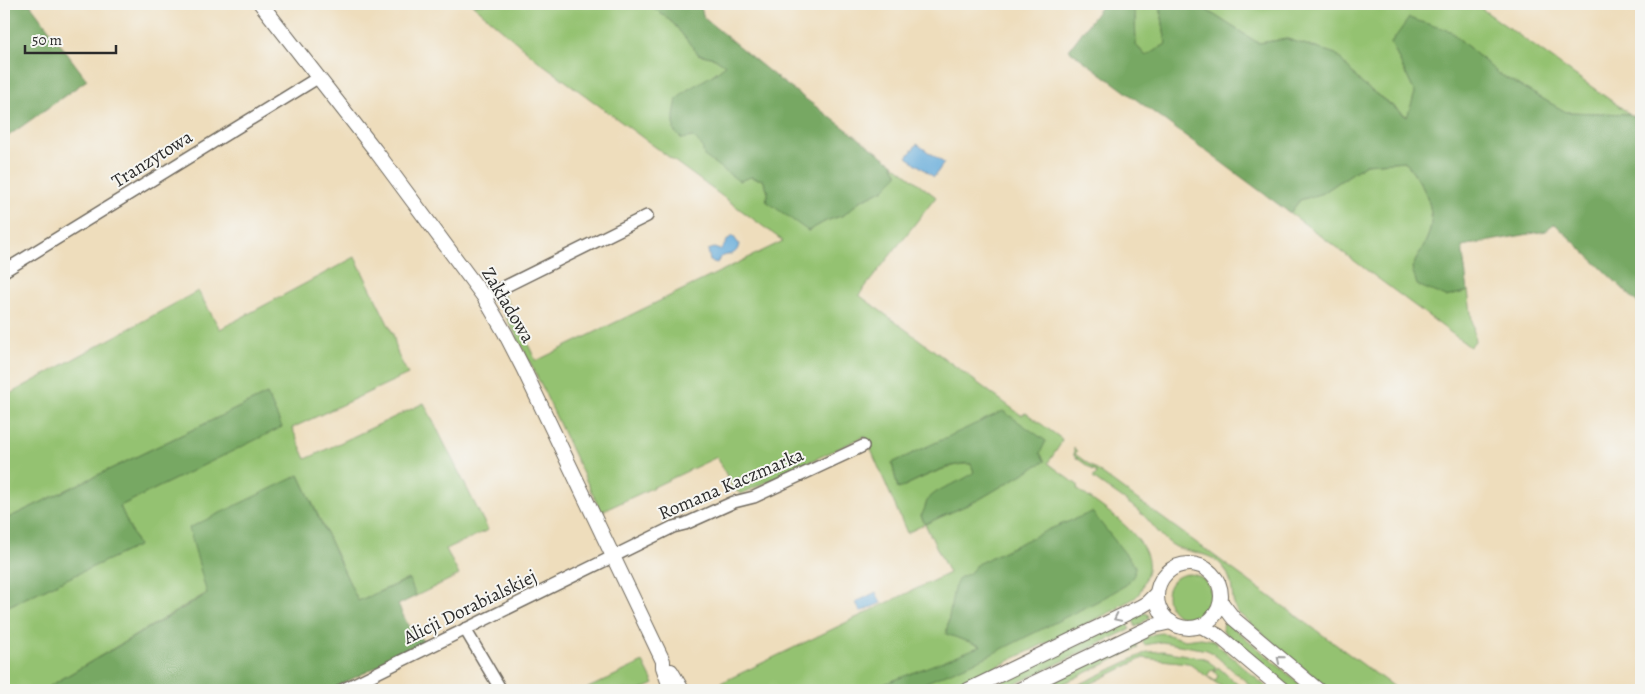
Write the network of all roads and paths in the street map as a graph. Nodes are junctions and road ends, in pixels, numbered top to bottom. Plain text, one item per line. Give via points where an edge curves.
1 (261, 4) edge
2 (319, 77) junction
3 (647, 216) dead end
4 (4, 271) edge
5 (484, 296) junction
6 (863, 446) dead end
7 (614, 556) junction
8 (1157, 593) junction
9 (1221, 602) junction
10 (1171, 622) junction
11 (1201, 626) junction
12 (465, 629) junction
13 (663, 661) junction
14 (342, 690) edge
15 (501, 690) edge
16 (671, 690) edge
17 (682, 690) edge
18 (968, 690) edge
19 (1019, 690) edge
20 (1283, 690) edge
21 (1318, 690) edge

1 - 2 street, Zakładowa
2 - 4 street, Tranzytowa
2 - 5 street, Zakładowa
3 - 5 street
5 - 7 street, Zakładowa via 506,332
6 - 7 street, Romana Kaczmarka via 754,497 673,527
7 - 12 street, Alicji Dorabialskiej
7 - 13 street, Zakładowa
8 - 9 street via 1166,573 1189,563 1204,567 1213,574 1219,583
8 - 10 street via 1159,608
8 -> 18 street via 1140,607
9 - 11 street via 1217,613
21 -> 9 street via 1234,620
10 - 11 street via 1180,627
10 - 19 street via 1153,626
11 - 20 street via 1219,636
12 - 14 street, Alicji Dorabialskiej
12 - 15 street
13 - 16 street, Zakładowa
13 - 17 street, Zakładowa via 668,664

